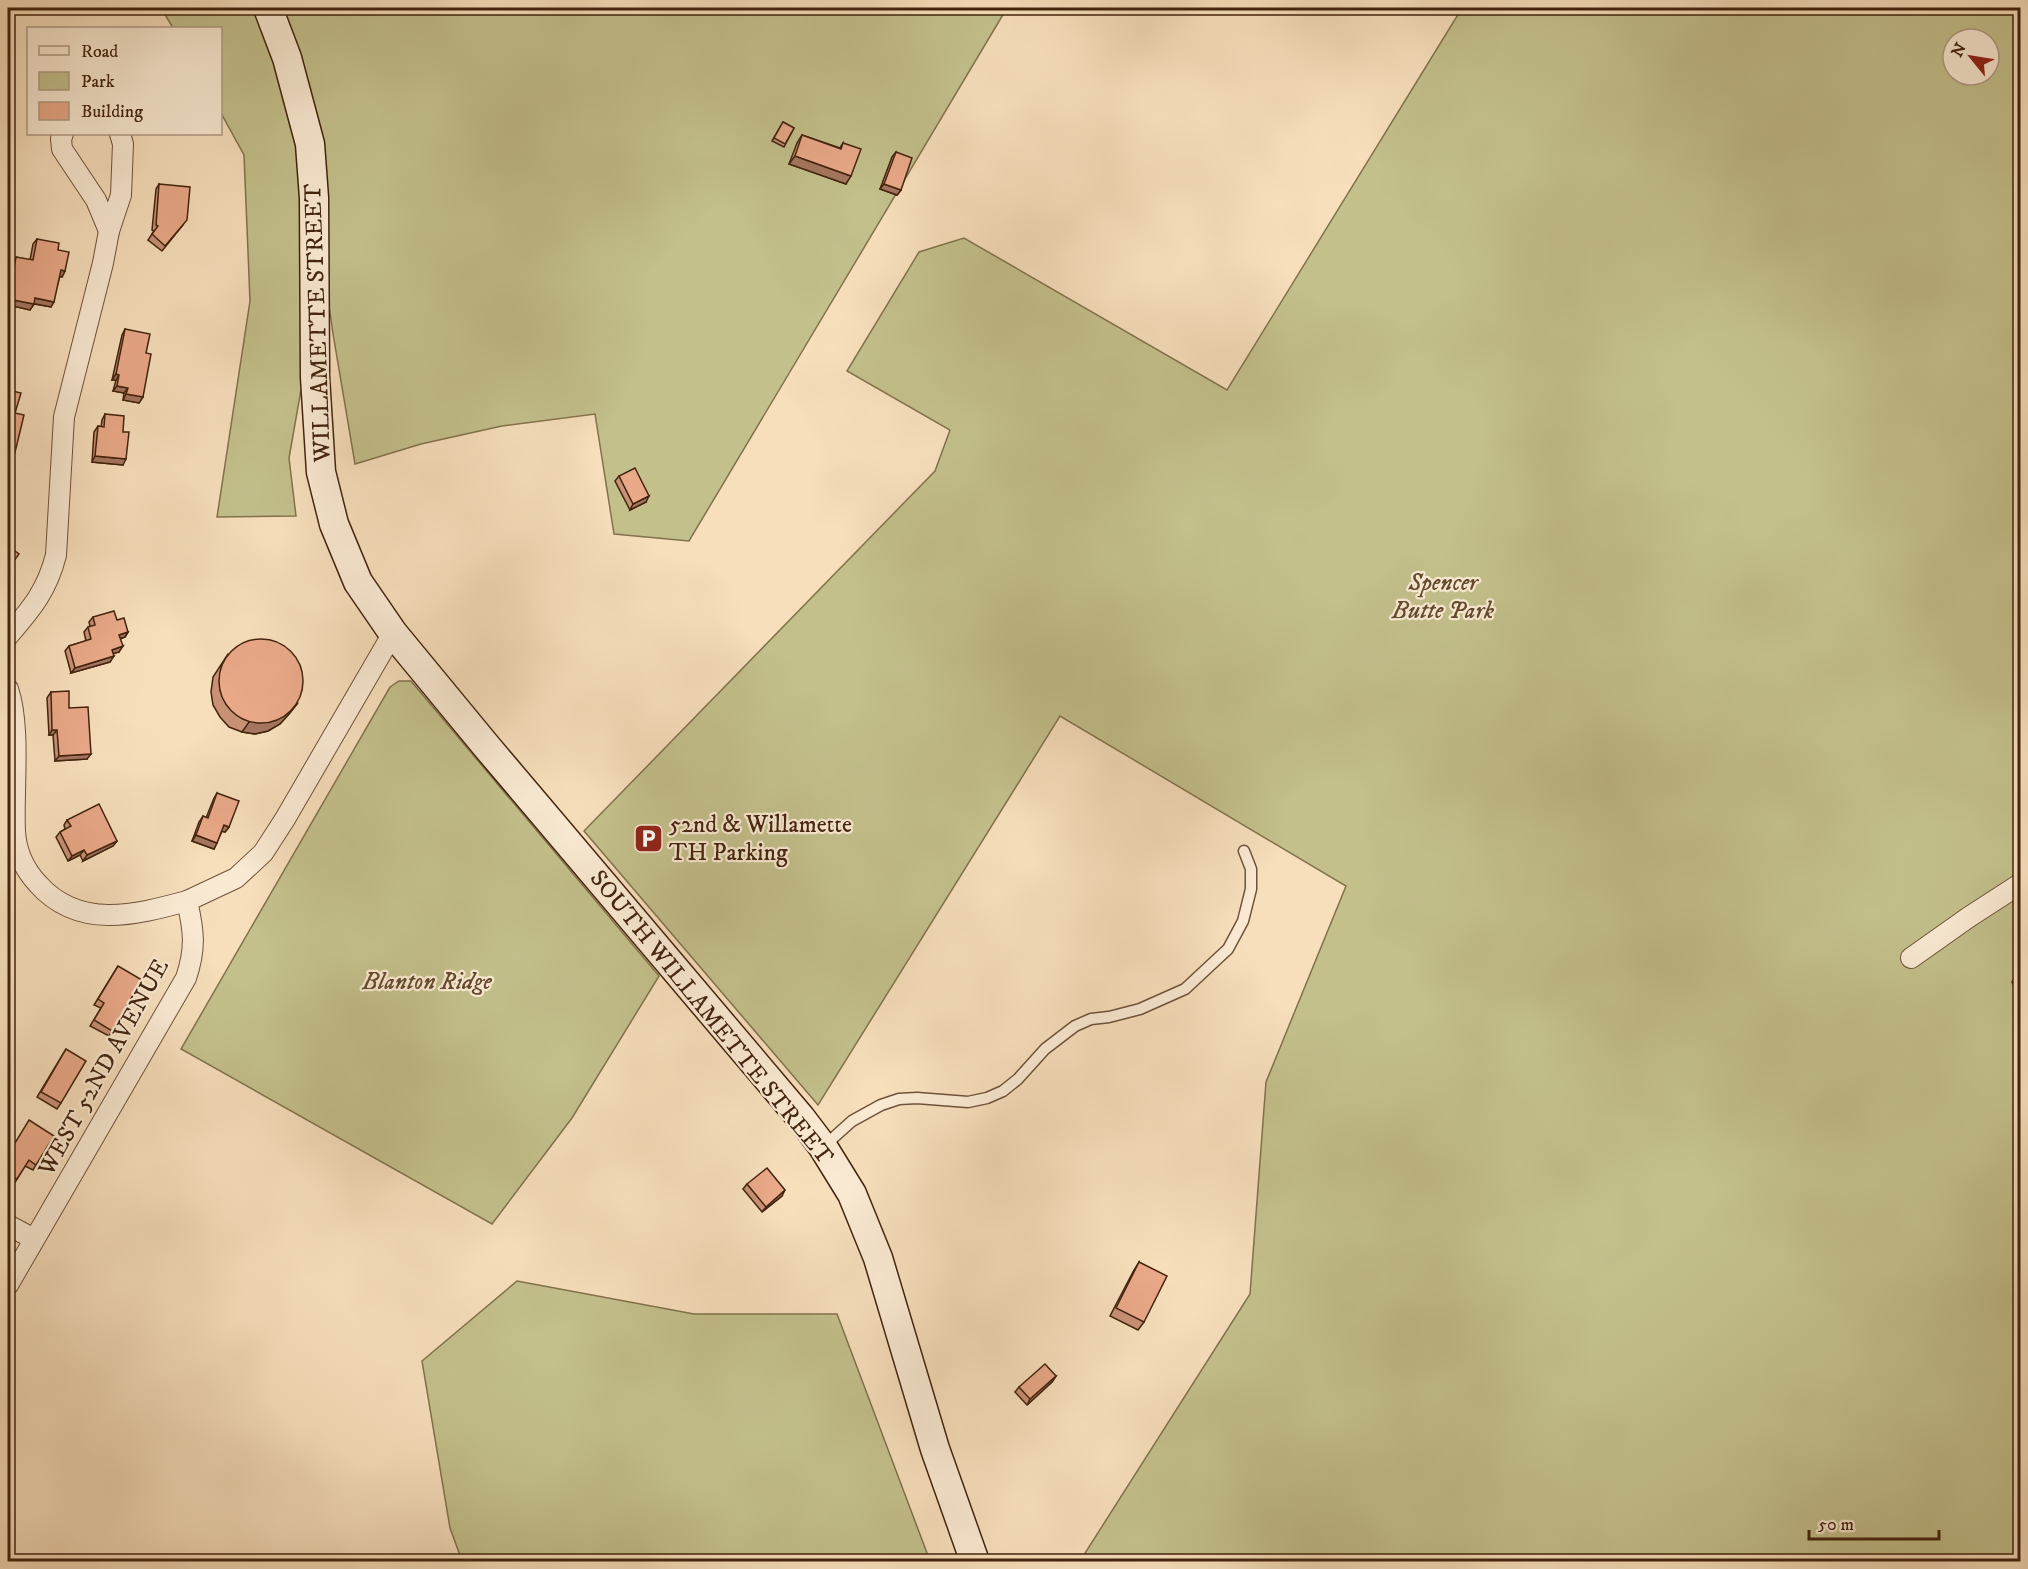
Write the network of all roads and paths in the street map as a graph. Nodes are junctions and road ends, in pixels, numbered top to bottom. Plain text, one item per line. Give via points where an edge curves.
1 (268, 8) edge
2 (63, 135) edge
3 (120, 135) edge
4 (109, 231) junction
5 (393, 633) junction
6 (8, 636) edge
7 (8, 689) edge
8 (574, 850) joint
9 (1244, 851) dead end
10 (2020, 884) edge
11 (187, 900) junction
12 (1911, 958) dead end
13 (823, 1147) junction
14 (8, 1225) edge
15 (34, 1239) junction
16 (8, 1285) edge
17 (975, 1562) edge

1 - 5 main road, WILLAMETTE STREET via 287,58 310,144 321,472 334,524 354,572
2 - 4 street via 62,149 96,200
3 - 4 street via 121,195
4 - 6 street via 64,417 56,555 42,593
5 - 8 main road, WILLAMETTE STREET
5 - 11 street via 263,852 236,878
7 - 11 street via 13,714 16,843 36,882 57,902 86,913 119,915
8 - 13 main road, SOUTH WILLAMETTE STREET
9 - 13 lane via 1251,869 1251,889 1243,921 1228,949 1185,989 1140,1009 1075,1026 995,1095 968,1102 916,1098 890,1102 852,1121
10 - 12 street
11 - 15 street, WEST 52ND AVENUE via 194,942 186,978
13 - 17 main road, SOUTH WILLAMETTE STREET via 852,1194 878,1258 935,1449
14 - 15 street
15 - 16 street, WEST 52ND AVENUE

